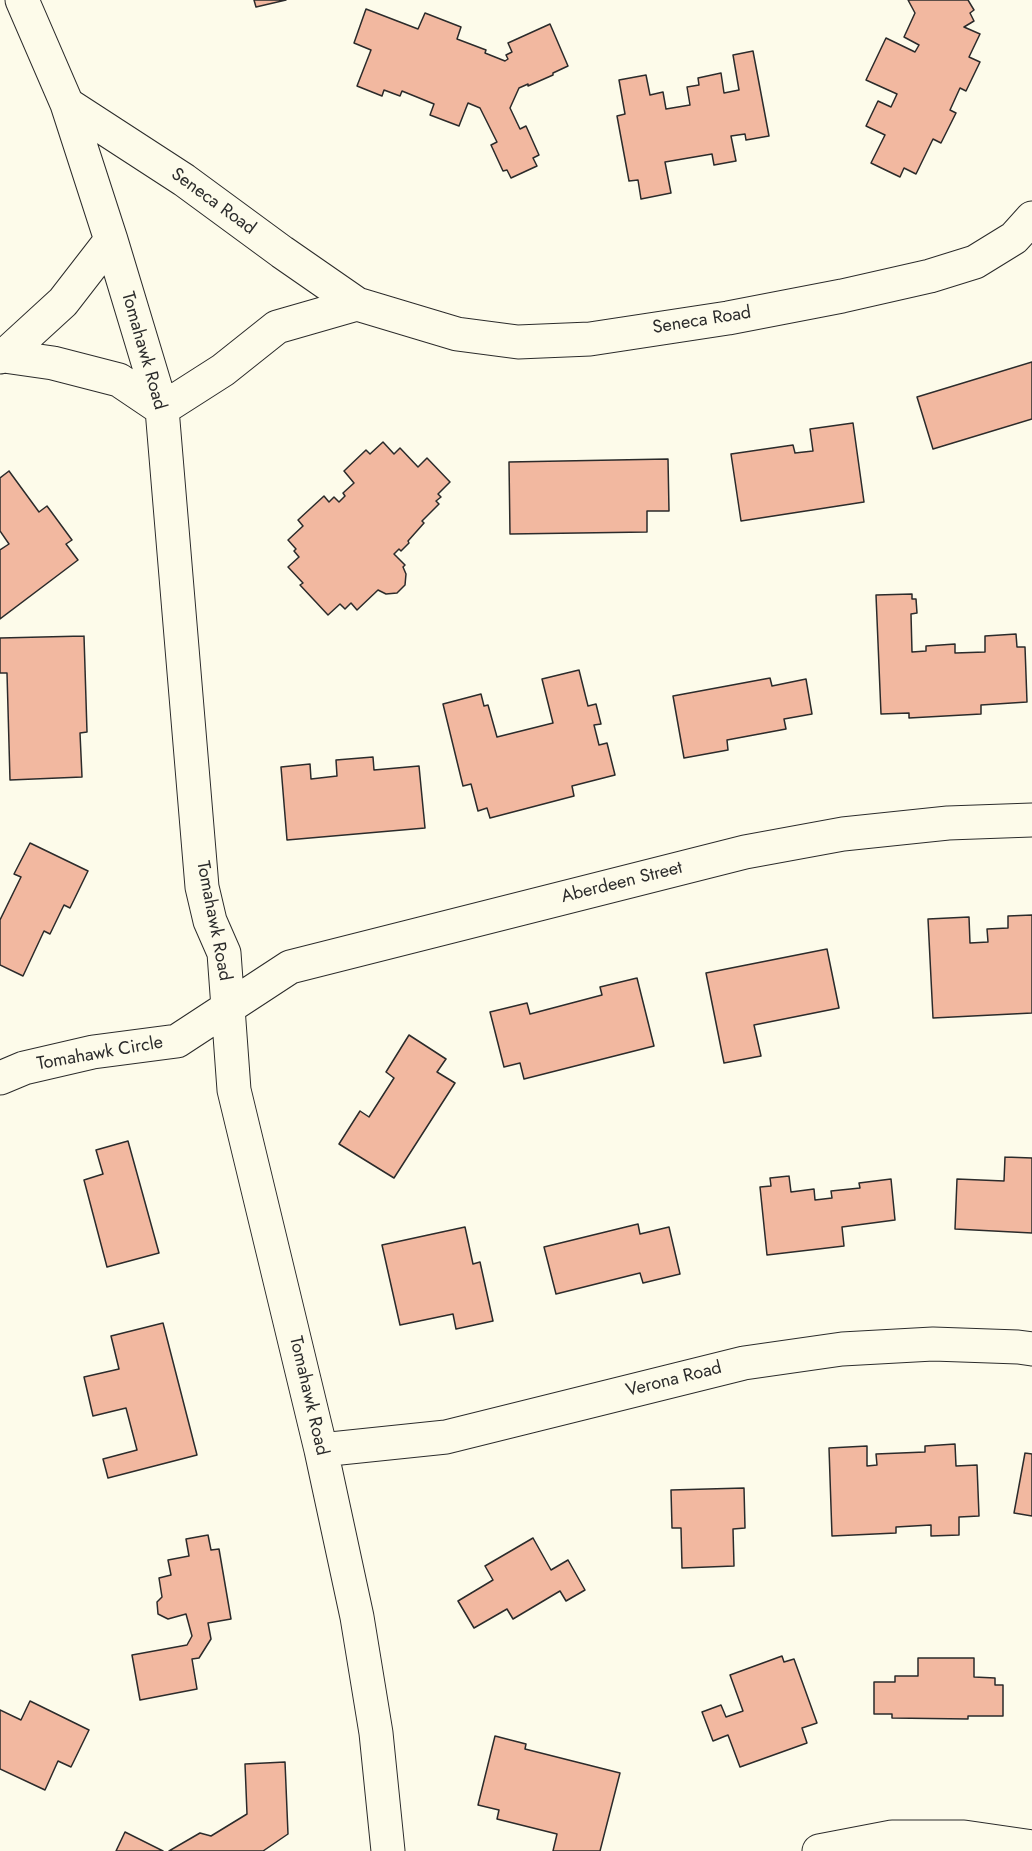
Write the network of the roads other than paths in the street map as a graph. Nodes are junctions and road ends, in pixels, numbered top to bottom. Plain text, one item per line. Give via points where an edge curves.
1 (22, 0) edge
2 (67, 104) junction
3 (1032, 218) edge
4 (111, 240) junction
5 (357, 304) junction
6 (2, 356) edge
7 (162, 409) junction
8 (1032, 820) edge
9 (229, 1008) junction
10 (0, 1078) edge
11 (1032, 1349) edge
12 (321, 1450) junction
13 (1032, 1848) edge
14 (388, 1851) edge
15 (819, 1851) edge

1 - 2 street, Tomahawk Road
2 - 4 street, Tomahawk Road
2 - 5 street, Seneca Road via 184,180
3 - 5 street, Seneca Road via 1014,238 975,262 930,276 728,318 590,339 518,342 457,334
4 - 6 street via 63,302
4 - 7 street, Tomahawk Road
5 - 7 street via 277,327 223,370
6 - 7 street via 53,363 119,380
7 - 9 street, Tomahawk Road via 202,887 210,921 224,953
8 - 9 street, Aberdeen Street via 948,823 843,834 745,852 290,967
9 - 10 street, Tomahawk Circle via 177,1041 93,1052 24,1068
9 - 12 street, Tomahawk Road via 234,1090
11 - 12 street, Verona Road via 933,1344 831,1350 744,1363 446,1437
12 - 14 street, Tomahawk Road via 359,1629 376,1733
13 - 15 street via 964,1837 892,1838

